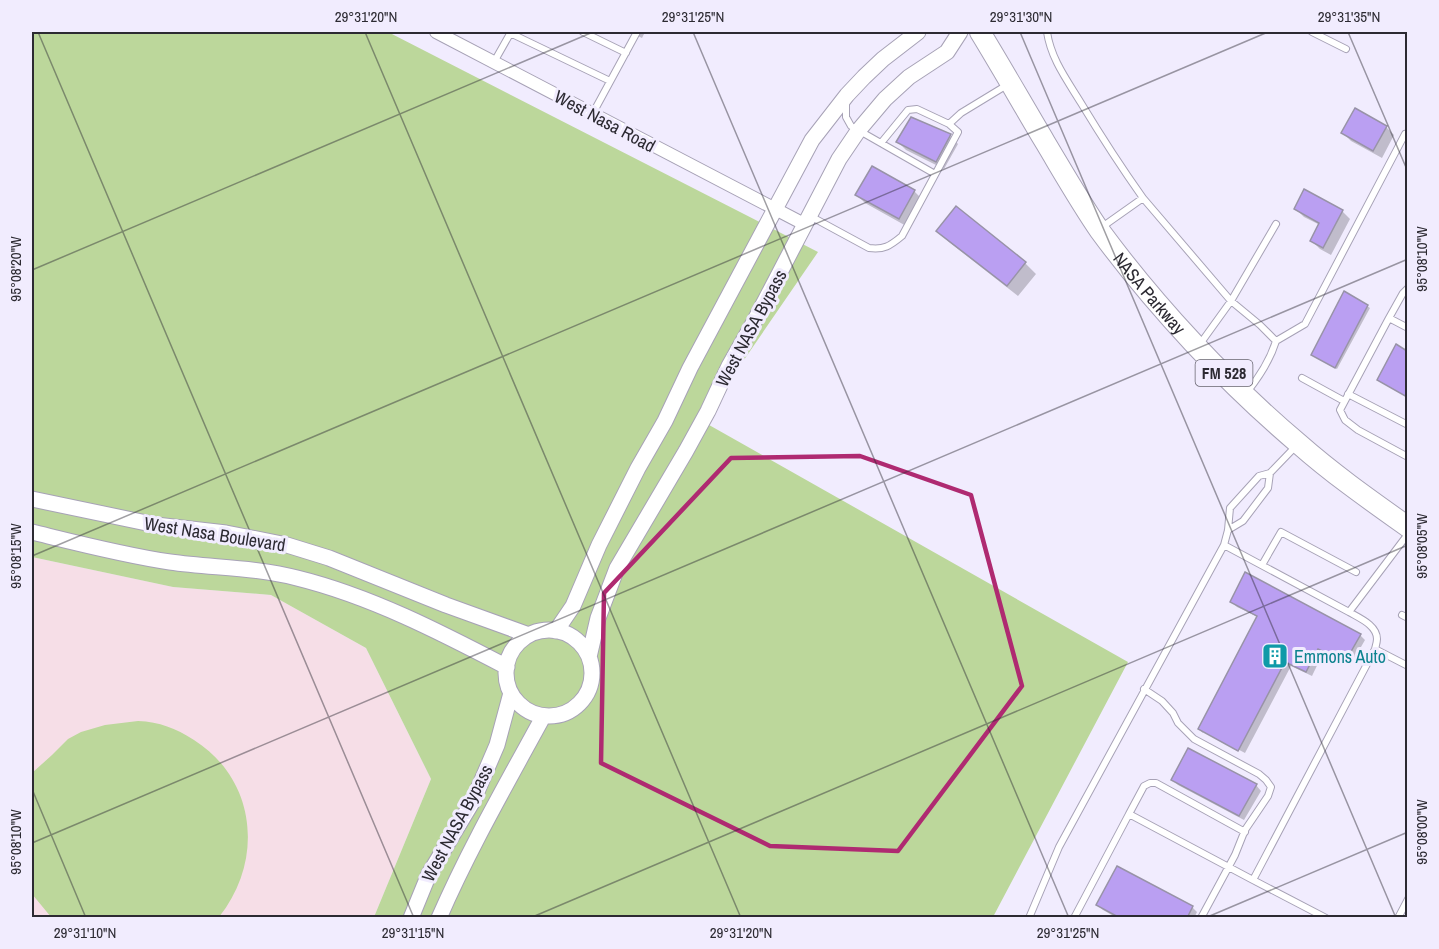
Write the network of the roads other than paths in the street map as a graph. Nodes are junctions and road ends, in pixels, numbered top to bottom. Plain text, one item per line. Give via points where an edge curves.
1 (436, 32) edge
2 (510, 32) edge
3 (583, 32) edge
4 (637, 32) edge
5 (918, 32) edge
6 (960, 32) edge
7 (980, 32) edge
8 (1047, 32) edge
9 (1312, 32) edge
10 (1346, 49) dead end
11 (626, 53) junction
12 (494, 62) junction
13 (610, 81) junction
14 (1010, 83) junction
15 (847, 95) junction
16 (592, 114) junction
17 (949, 124) junction
18 (858, 131) junction
19 (1405, 134) dead end
20 (881, 144) junction
21 (935, 174) junction
22 (1143, 198) junction
23 (775, 210) junction
24 (807, 220) junction
25 (1276, 224) dead end
26 (1099, 229) junction
27 (1407, 288) edge
28 (1231, 301) junction
29 (1389, 318) junction
30 (1407, 328) edge
31 (1276, 341) junction
32 (1197, 347) junction
33 (1302, 378) dead end
34 (1348, 394) junction
35 (1245, 395) junction
36 (1344, 401) junction
37 (1407, 425) edge
38 (1298, 444) junction
39 (1407, 457) edge
40 (1270, 473) junction
41 (32, 499) edge
42 (1407, 527) edge
43 (1228, 530) junction
44 (32, 532) edge
45 (1407, 534) edge
46 (1224, 545) junction
47 (1262, 565) junction
48 (1356, 572) dead end
49 (1349, 612) junction
50 (556, 631) junction
51 (530, 635) junction
52 (1375, 649) junction
53 (589, 657) junction
54 (1407, 666) edge
55 (507, 667) junction
56 (1144, 689) junction
57 (511, 693) junction
58 (543, 717) junction
59 (1129, 814) junction
60 (1245, 832) junction
61 (1228, 867) junction
62 (1253, 880) junction
63 (1407, 900) edge
64 (411, 918) edge
65 (439, 918) edge
66 (1029, 918) edge
67 (1074, 918) edge
68 (1201, 918) edge
69 (1326, 918) edge
70 (1398, 918) edge

1 - 12 street, West Nasa Road
2 - 12 lane
2 - 13 lane
3 - 11 lane
4 - 11 lane
5 - 15 street, West NASA Bypass via 883,59
6 - 18 street, West NASA Bypass via 947,52 909,77
7 - 14 main road, NASA Parkway / FM 528
8 - 22 lane via 1056,62
9 - 10 lane
11 - 13 lane
12 - 16 street, West Nasa Road
13 - 16 lane
14 - 17 lane
14 - 26 main road, NASA Parkway / FM 528
15 - 18 lane via 846,117
15 - 23 street, West NASA Bypass via 812,140
16 - 23 street, West Nasa Road
17 - 20 lane via 917,109 908,110
17 - 21 lane via 958,132
18 - 20 lane
18 - 24 street, West NASA Bypass
19 - 31 lane via 1305,324
20 - 21 lane
21 - 24 lane via 902,236 880,249 869,248
22 - 26 lane
22 - 28 lane
23 - 24 street, West Nasa Road
23 - 50 street, West NASA Bypass via 633,478 573,606
24 - 53 street, West NASA Bypass via 686,451 617,568 598,618
25 - 28 lane
26 - 32 main road, NASA Parkway / FM 528
27 - 29 lane
28 - 31 lane
28 - 32 lane
29 - 30 lane
29 - 34 lane
31 - 35 lane
32 - 35 main road, NASA Parkway / FM 528
33 - 36 lane
34 - 36 lane
34 - 37 lane
35 - 38 main road, NASA Parkway / FM 528
36 - 39 lane via 1340,410 1345,420
38 - 40 lane
38 - 42 main road, NASA Parkway / FM 528
40 - 43 lane via 1268,488 1243,521
40 - 43 lane via 1259,476 1230,508
41 - 51 street, West Nasa Boulevard via 156,525 287,545
43 - 46 lane
44 - 55 street, West Nasa Boulevard via 169,562 296,578 363,599
45 - 49 lane
46 - 47 lane
46 - 56 lane
47 - 48 lane via 1281,532
47 - 49 lane
49 - 52 lane via 1375,630
50 - 51 street
50 - 53 street via 570,636
51 - 55 street via 518,643
52 - 54 lane
52 - 62 lane
53 - 58 street, West NASA Bypass via 590,687 583,700 559,716
55 - 57 street, West NASA Bypass
56 - 60 lane via 1162,702 1194,739 1266,780 1270,786 1268,796
56 - 66 lane via 1059,846
57 - 58 street via 519,704
57 - 64 street, West NASA Bypass via 497,746 477,792 429,874
58 - 65 street, West NASA Bypass
59 - 60 lane via 1144,786 1156,783
59 - 61 lane
59 - 67 lane
60 - 61 lane
61 - 62 lane
61 - 68 lane
62 - 69 lane
63 - 70 lane

